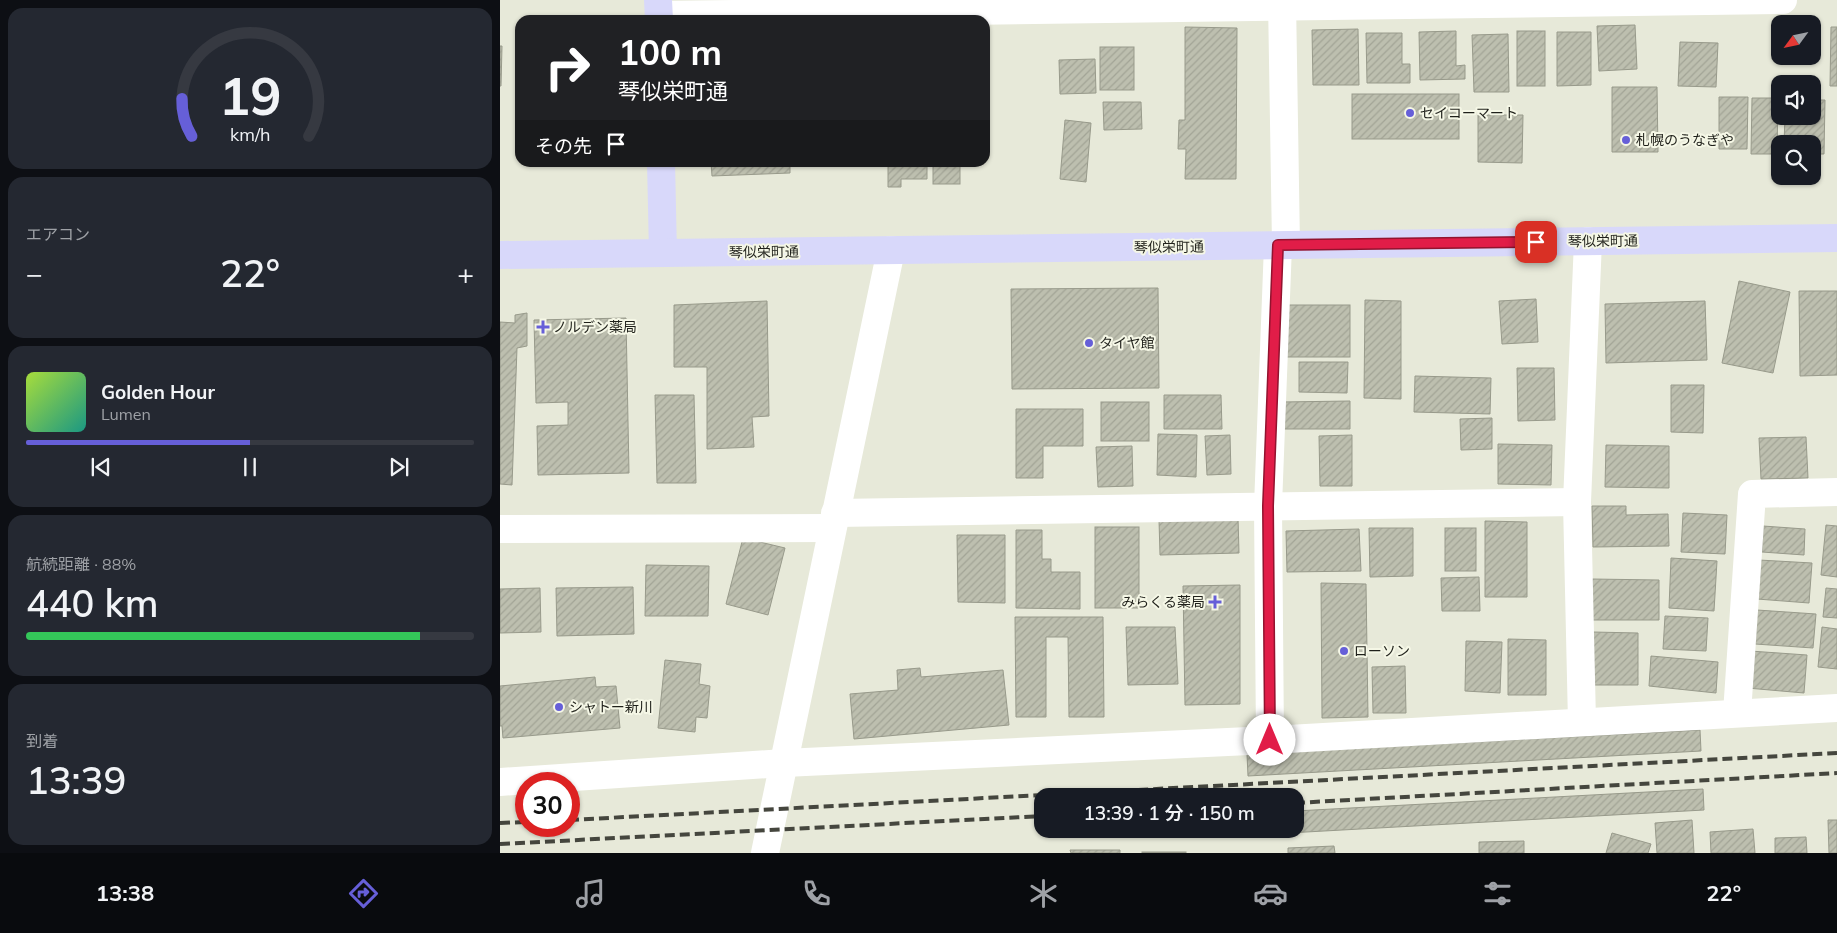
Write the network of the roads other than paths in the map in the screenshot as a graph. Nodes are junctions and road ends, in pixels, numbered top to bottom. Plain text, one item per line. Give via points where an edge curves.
1 (1783, 0) edge
2 (1282, 4) edge
3 (659, 12) edge
4 (661, 167) edge
5 (1837, 238) edge
6 (1588, 241) junction
7 (1282, 245) junction
8 (890, 250) junction
9 (663, 253) junction
10 (500, 255) edge
11 (1837, 492) edge
12 (1577, 502) junction
13 (1268, 506) junction
14 (834, 521) junction
15 (500, 530) edge
16 (1837, 708) edge
17 (1737, 713) junction
18 (1582, 722) junction
19 (1270, 740) junction
20 (784, 763) junction
21 (500, 782) edge
22 (765, 853) edge

1 - 2 street
2 - 3 street
2 - 7 street
4 - 9 main road
5 - 6 main road, 琴似栄町通
6 - 7 main road, 琴似栄町通
6 - 12 street
7 - 8 main road, 琴似栄町通
7 - 13 street
8 - 9 main road, 琴似栄町通
8 - 14 street
9 - 10 main road, 琴似栄町通
11 - 17 street via 1752,494
12 - 13 street
12 - 18 street
13 - 14 street
13 - 19 street
14 - 15 street
14 - 20 street
16 - 17 street
17 - 18 street
18 - 19 street
19 - 20 street
20 - 21 street
20 - 22 street

